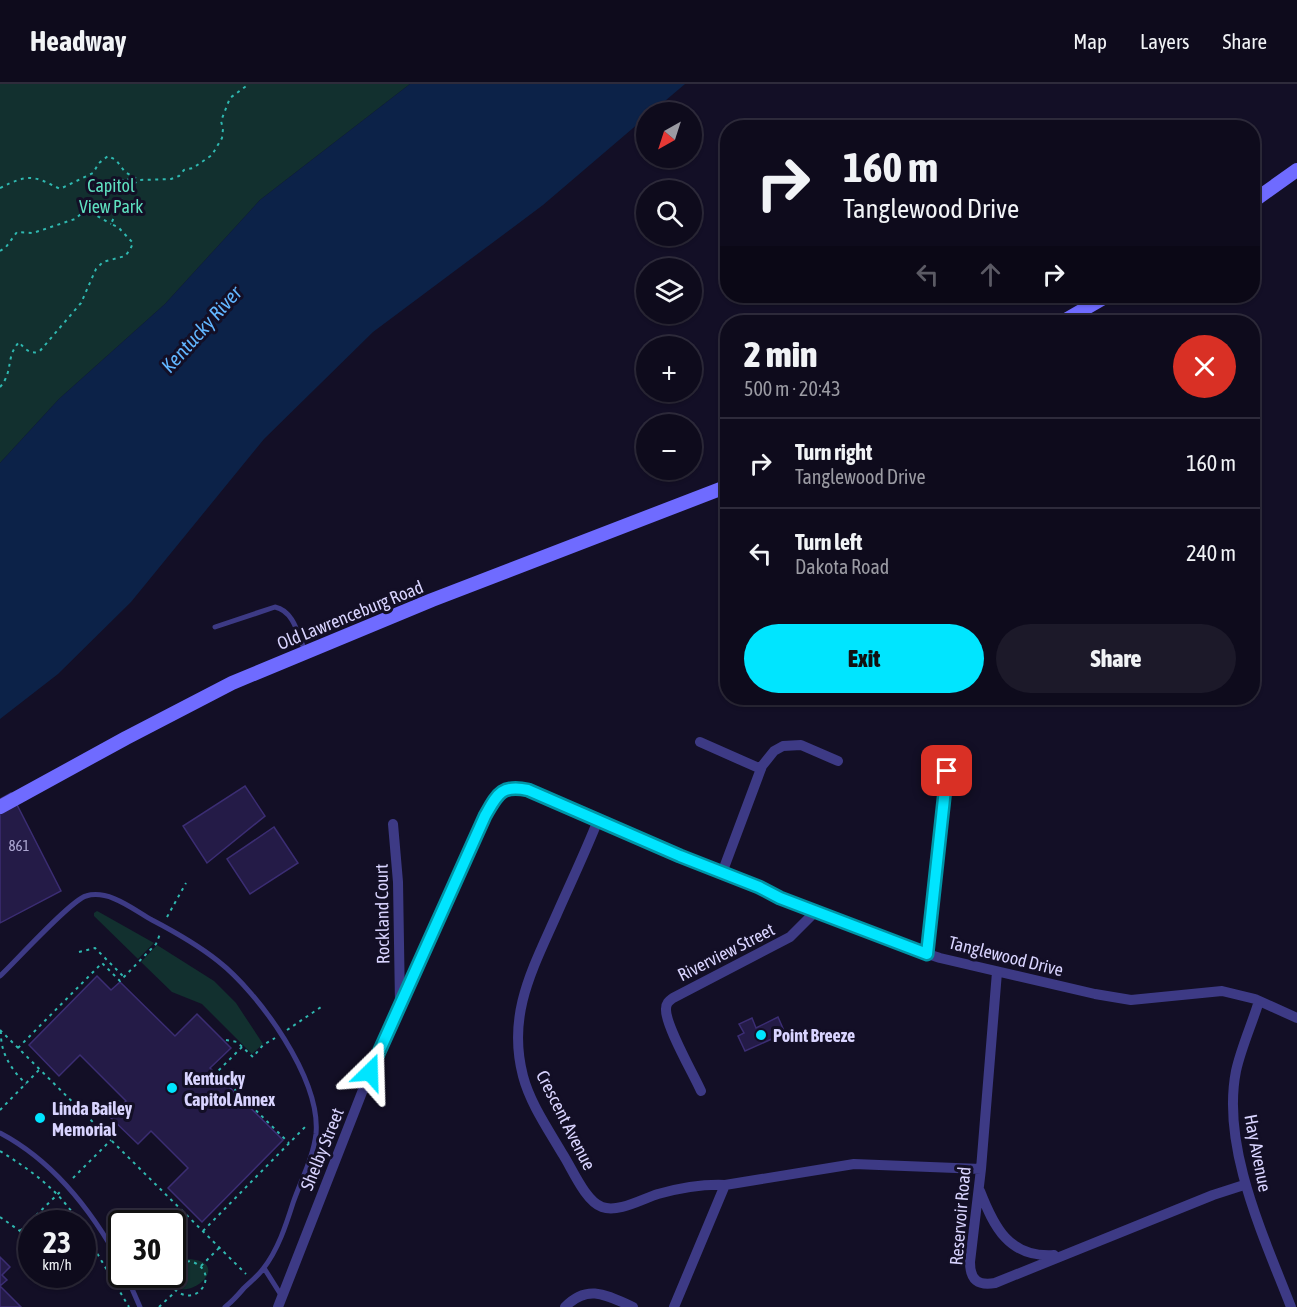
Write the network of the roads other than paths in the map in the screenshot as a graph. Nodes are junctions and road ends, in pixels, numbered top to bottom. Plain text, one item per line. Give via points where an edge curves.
1 (1297, 170) edge
2 (1260, 196) edge
3 (1092, 303) edge
4 (1073, 315) edge
5 (720, 489) edge
6 (215, 627) dead end
7 (306, 652) junction
8 (700, 742) dead end
9 (838, 761) dead end
10 (761, 769) junction
11 (947, 771) dead end
12 (517, 788) joint
13 (0, 807) edge
14 (598, 820) junction
15 (393, 824) dead end
16 (722, 873) junction
17 (816, 911) junction
18 (927, 954) junction
19 (997, 972) junction
20 (0, 976) edge
21 (1259, 1001) junction
22 (400, 1004) junction
23 (1297, 1018) edge
24 (701, 1091) dead end
25 (0, 1133) edge
26 (981, 1170) junction
27 (725, 1185) junction
28 (1244, 1185) junction
29 (979, 1188) junction
30 (108, 1243) edge
31 (1063, 1254) junction
32 (264, 1268) junction
33 (132, 1288) edge
34 (280, 1302) edge
35 (140, 1307) edge
36 (225, 1307) edge
37 (565, 1307) edge
38 (633, 1307) edge
39 (674, 1307) edge
40 (1291, 1307) edge

1 - 2 main road
3 - 4 main road
5 - 7 main road, Old Lawrenceburg Road
6 - 7 lane via 275,607 283,609 291,617
7 - 13 main road, Old Lawrenceburg Road via 232,683
8 - 10 street
9 - 10 street via 792,745 774,751
10 - 16 street
11 - 18 street
12 - 14 street, Tanglewood Drive
12 - 22 street, Shelby Street via 500,793 485,816
14 - 16 street, Tanglewood Drive
14 - 27 street, Crescent Avenue via 524,991 518,1022 524,1079 582,1188 600,1207 615,1207 709,1184
15 - 22 street, Rockland Court via 398,862
16 - 17 street, Tanglewood Drive
17 - 18 street, Tanglewood Drive
17 - 24 street, Riverview Street via 790,937 667,1003 670,1027
18 - 19 street, Tanglewood Drive
19 - 21 street, Tanglewood Drive via 1131,1000 1222,991
19 - 26 street, Reservoir Road
20 - 32 lane via 77,902 86,896 108,895 191,942 233,973 296,1056 315,1117 316,1134 307,1167 282,1236
21 - 23 street, Tanglewood Drive
21 - 28 street, Hay Avenue via 1236,1071 1232,1111
22 - 34 street, Shelby Street
25 - 30 lane via 28,1150 67,1184
26 - 27 street via 854,1164
26 - 29 street, Reservoir Road
27 - 39 street
28 - 31 street, Reservoir Road
28 - 40 street, Hay Avenue
29 - 31 street via 992,1221 1013,1245 1038,1255
29 - 31 street, Reservoir Road via 970,1262 975,1281 995,1283
32 - 34 lane
32 - 36 lane
33 - 35 lane
37 - 38 street via 578,1297 594,1293

